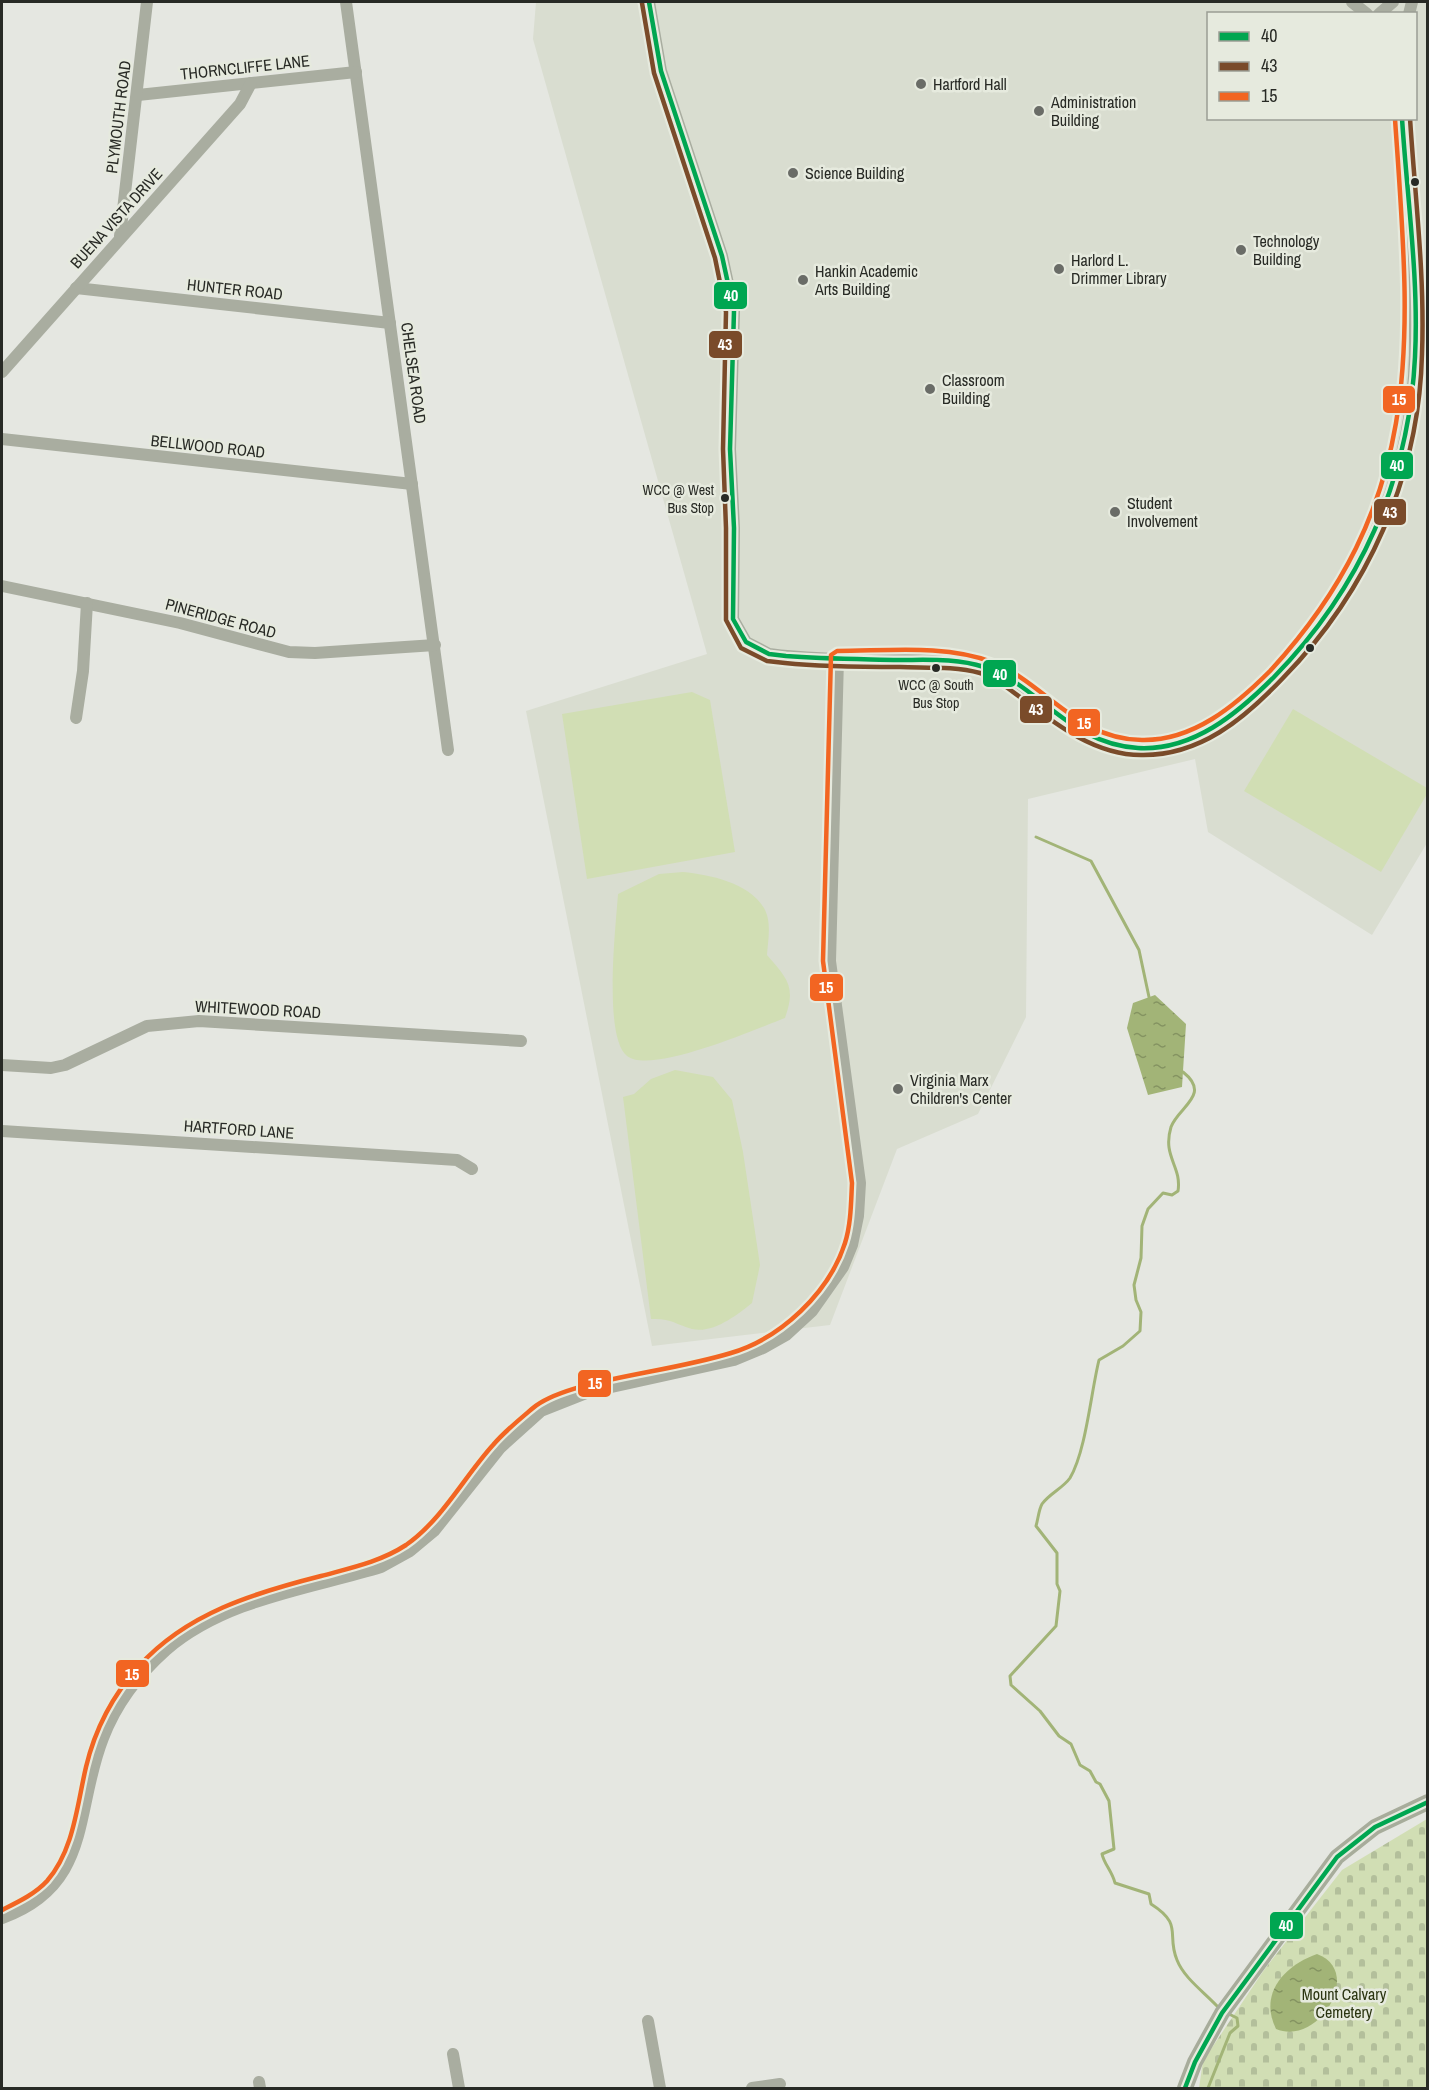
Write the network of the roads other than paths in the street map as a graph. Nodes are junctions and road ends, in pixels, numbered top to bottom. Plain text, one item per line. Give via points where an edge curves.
1 (147, 2) edge
2 (346, 2) edge
3 (649, 2) edge
4 (1352, 2) edge
5 (1393, 2) edge
6 (1364, 12) edge
7 (1381, 12) edge
8 (356, 72) junction
9 (251, 83) junction
10 (138, 95) junction
11 (1402, 120) edge
12 (120, 236) junction
13 (76, 288) junction
14 (390, 323) junction
15 (2, 372) edge
16 (2, 439) edge
17 (412, 484) junction
18 (2, 586) edge
19 (87, 603) junction
20 (435, 645) junction
21 (838, 658) junction
22 (76, 718) dead end
23 (448, 750) dead end
24 (521, 1041) dead end
25 (2, 1065) edge
26 (2, 1131) edge
27 (472, 1169) dead end
28 (1428, 1802) edge
29 (2, 1918) edge
30 (648, 2021) dead end
31 (453, 2054) dead end
32 (780, 2084) dead end
33 (459, 2088) edge
34 (660, 2088) edge
35 (752, 2088) edge
36 (1185, 2088) edge

1 - 10 street, PLYMOUTH ROAD
2 - 8 street, CHELSEA ROAD
3 - 21 street via 666,90 722,256 734,311 730,449 733,619 737,631 756,650 789,657
4 - 6 street
5 - 7 street
8 - 9 street, THORNCLIFFE LANE
8 - 14 street, CHELSEA ROAD
9 - 10 street, THORNCLIFFE LANE
9 - 12 street, BUENA VISTA DRIVE via 240,104
10 - 12 street, PLYMOUTH ROAD
11 - 21 street via 1415,356 1400,462 1380,521 1356,573 1290,663 1211,731 1183,743 1137,748 1093,737 986,667 954,661
12 - 13 street, BUENA VISTA DRIVE
13 - 14 street, HUNTER ROAD
13 - 15 street, BUENA VISTA DRIVE
14 - 17 street, CHELSEA ROAD
16 - 17 street, BELLWOOD ROAD
17 - 20 street, CHELSEA ROAD
18 - 19 street, PINERIDGE ROAD
19 - 20 street, PINERIDGE ROAD via 289,652
19 - 22 street
20 - 23 street, CHELSEA ROAD
21 - 29 street via 830,961 860,1184 852,1245 830,1290 786,1335 763,1348 734,1360 589,1392 541,1411 500,1448 434,1532 399,1558 381,1567 231,1610 167,1649 127,1692 113,1715 93,1767 78,1841 65,1868 31,1904
24 - 25 street, WHITEWOOD ROAD via 181,1022 138,1030 64,1065
26 - 27 street, HARTFORD LANE via 457,1160
28 - 36 main road via 1375,1827 1337,1857 1222,2013
30 - 34 street
31 - 33 street
32 - 35 street

